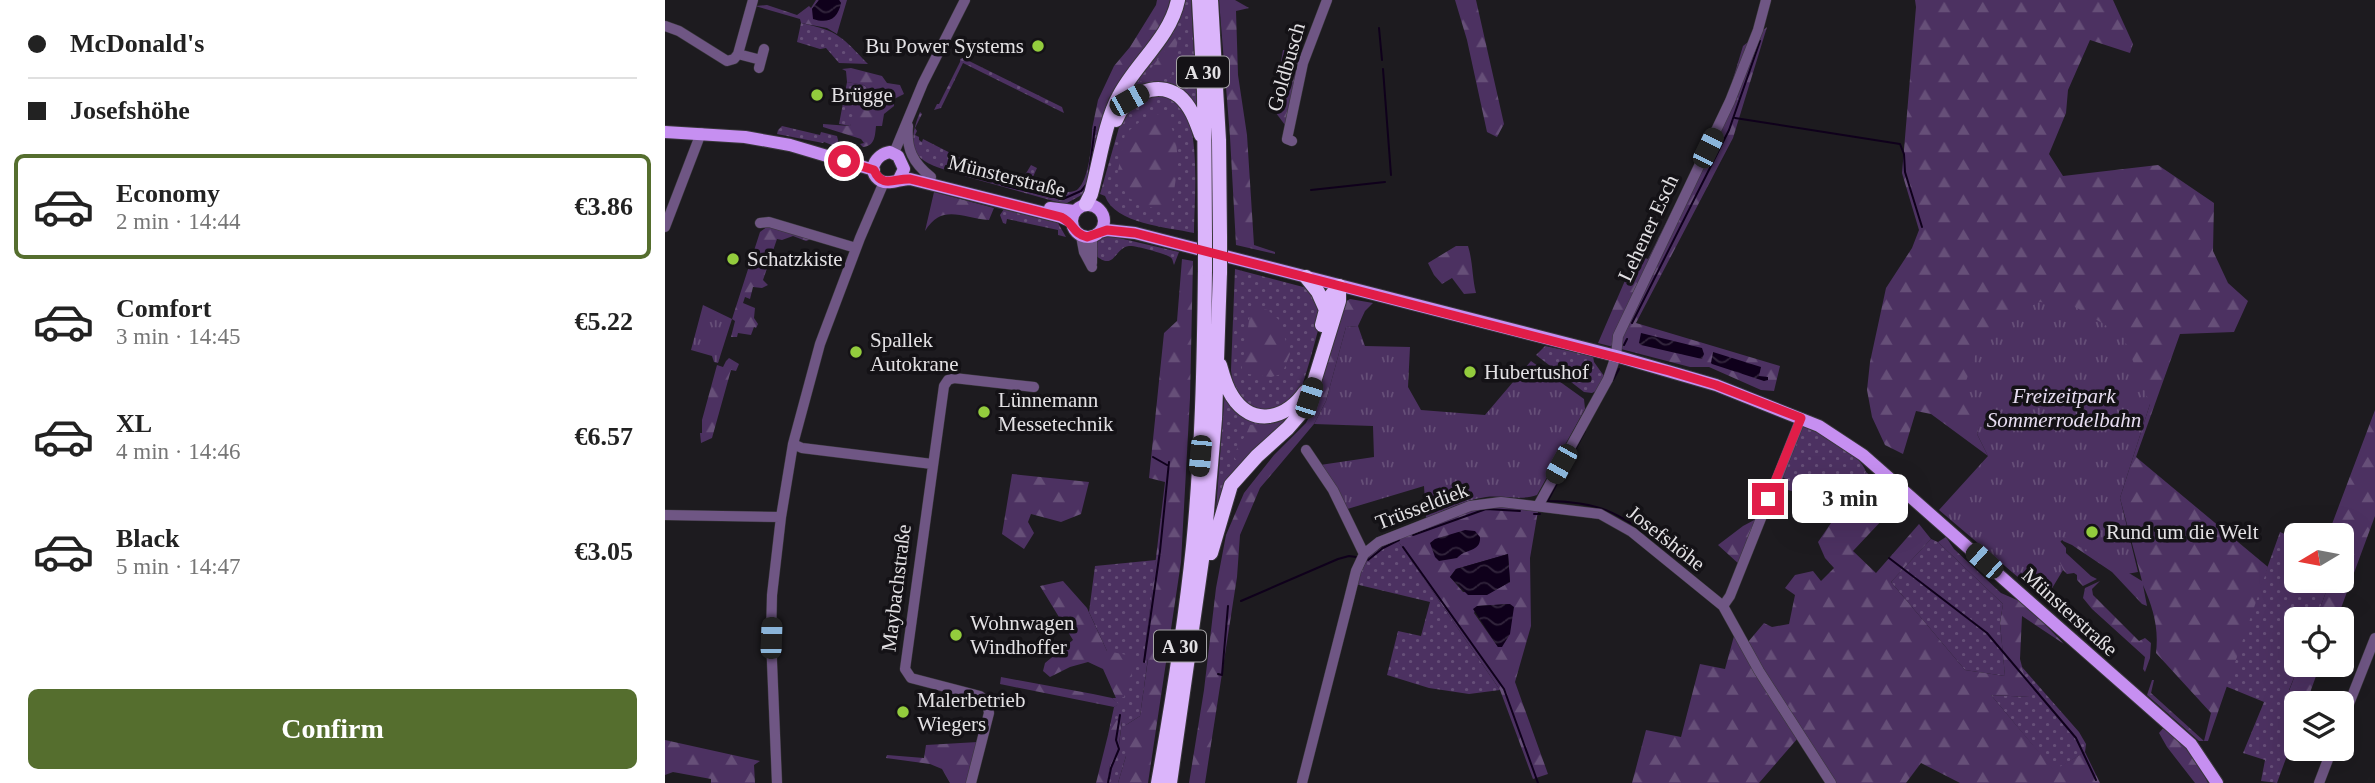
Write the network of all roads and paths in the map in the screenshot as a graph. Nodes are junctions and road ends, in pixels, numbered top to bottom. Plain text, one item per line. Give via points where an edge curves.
1 (754, 0) edge
2 (965, 0) edge
3 (1178, 0) edge
4 (1199, 0) edge
5 (1211, 0) edge
6 (1327, 0) edge
7 (1766, 0) edge
8 (665, 26) edge
9 (764, 49) dead end
10 (738, 54) junction
11 (908, 118) junction
12 (665, 132) edge
13 (701, 133) junction
14 (1292, 141) dead end
15 (1204, 144) junction
16 (894, 153) junction
17 (874, 165) junction
18 (901, 174) junction
19 (931, 177) junction
20 (884, 182) junction
21 (1087, 212) junction
22 (760, 223) dead end
23 (665, 227) edge
24 (1135, 233) junction
25 (1091, 235) junction
26 (1213, 237) junction
27 (856, 248) junction
28 (1306, 277) junction
29 (1339, 286) junction
30 (1326, 310) junction
31 (1616, 356) junction
32 (1217, 358) junction
33 (1034, 387) dead end
34 (1801, 418) junction
35 (793, 444) junction
36 (1305, 450) dead end
37 (932, 464) junction
38 (1538, 506) junction
39 (665, 514) edge
40 (781, 517) junction
41 (1364, 554) junction
42 (1199, 587) junction
43 (1723, 606) junction
44 (2375, 638) edge
45 (2354, 691) edge
46 (2327, 761) edge
47 (777, 783) edge
48 (971, 783) edge
49 (1158, 783) edge
50 (1170, 783) edge
51 (1302, 783) edge
52 (1831, 783) edge
53 (2217, 783) edge
54 (2319, 783) edge

1 - 10 street
2 - 11 street
3 - 21 highway via 1165,31 1116,100
4 - 15 highway, A 30
5 - 26 highway, A 30 via 1219,140
6 - 14 street, Goldbusch via 1303,63 1287,139
7 - 31 street, Lehener Esch via 1730,101 1618,336
8 - 10 street via 727,61
9 - 10 street via 760,64
11 - 16 street
11 - 19 street, Münsterstraße via 911,156
12 - 13 main road
13 - 17 main road via 828,152
13 - 23 street
15 - 21 highway via 1188,106 1178,95 1158,89 1129,100 1113,126
15 - 26 highway, A 30
16 - 17 main road via 886,153
16 - 18 main road via 902,160
17 - 20 main road via 877,178
18 - 19 main road, Münsterstraße
18 - 20 main road, Münsterstraße
18 - 21 main road, Münsterstraße via 1061,217
19 - 21 main road, Münsterstraße via 1053,209
20 - 27 street
21 - 24 main road, Münsterstraße
21 - 25 main road
21 - 25 main road via 1075,231
22 - 27 street
24 - 25 main road, Münsterstraße via 1107,230
24 - 28 main road, Münsterstraße
26 - 32 highway, A 30, bridge via 1220,272
26 - 49 highway, A 30, bridge via 1205,269 1193,546
27 - 35 street via 816,357
28 - 29 main road, Münsterstraße
28 - 30 highway
29 - 30 highway via 1331,292
29 - 31 main road, Münsterstraße
29 - 42 highway via 1339,301 1309,398 1301,414 1231,485
30 - 32 highway via 1304,393 1287,411 1264,416 1242,408 1230,392
31 - 34 main road, Münsterstraße via 1716,385
31 - 38 street via 1608,379
32 - 42 highway, A 30
33 - 37 street, Maybachstraße via 949,380 944,386
34 - 43 street
34 - 53 main road, Münsterstraße via 1864,455 2191,744
35 - 37 street
35 - 40 street
36 - 41 street, Trüsseldiek via 1333,490
37 - 48 street, Maybachstraße via 905,669 911,678 980,696 987,703 989,713
38 - 41 street, Trüsseldiek via 1501,502 1470,506 1378,542
38 - 43 street, Josefshöhe via 1600,514 1632,532
39 - 40 street
40 - 47 street via 771,638
41 - 51 street, Trüsseldiek
42 - 50 highway, A 30
43 - 52 street, Josefshöhe
44 - 45 street
46 - 54 street

